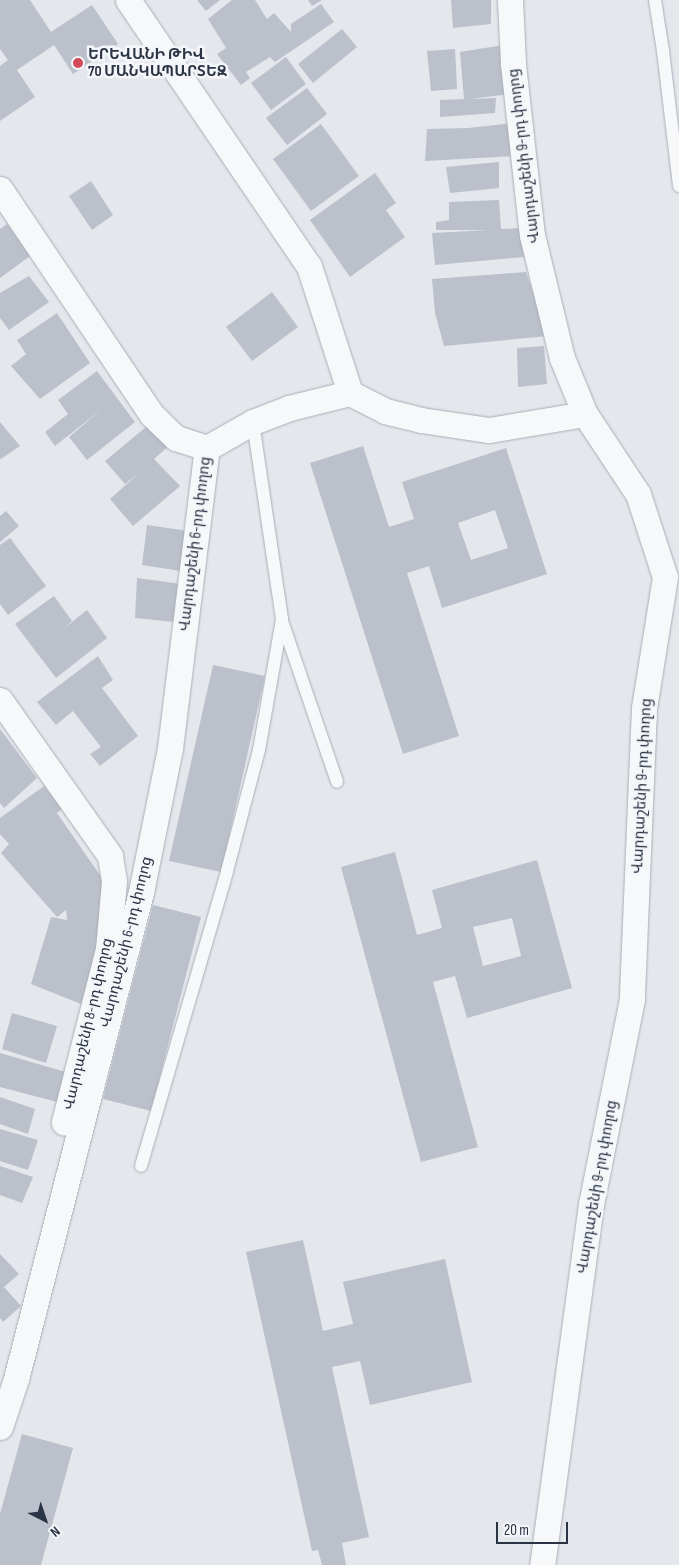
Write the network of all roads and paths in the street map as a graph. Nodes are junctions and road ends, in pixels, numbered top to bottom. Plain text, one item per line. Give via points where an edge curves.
1 (128, 0) edge
2 (510, 0) edge
3 (655, 0) edge
4 (679, 186) edge
5 (0, 189) edge
6 (350, 393) junction
7 (586, 414) junction
8 (253, 422) junction
9 (207, 448) junction
10 (282, 618) junction
11 (0, 700) edge
12 (337, 782) dead end
13 (141, 1166) dead end
14 (23, 1287) dead end
15 (0, 1427) edge
16 (542, 1565) edge

1 - 6 street via 309,266
2 - 7 street, Վարդաշենի 9-րդ փողոց via 513,64 532,235 562,358
3 - 4 lane
5 - 9 street, Վարդաշենի 6-րդ փողոց via 152,415 176,438
6 - 7 street via 385,412 489,430
6 - 8 street, Վարդաշենի 6-րդ փողոց via 289,408
7 - 16 street, Վարդաշենի 9-րդ փողոց via 638,494 665,577 644,708 632,999 591,1204
8 - 9 street, Վարդաշենի 6-րդ փողոց
8 - 10 lane
9 - 15 street, Վարդաշենի 6-րդ փողոց via 170,748 141,892 18,1369
10 - 12 lane
10 - 13 lane via 259,750 222,890
11 - 14 street, Վարդաշենի 8-րդ փողոց via 110,856 114,881 108,950

